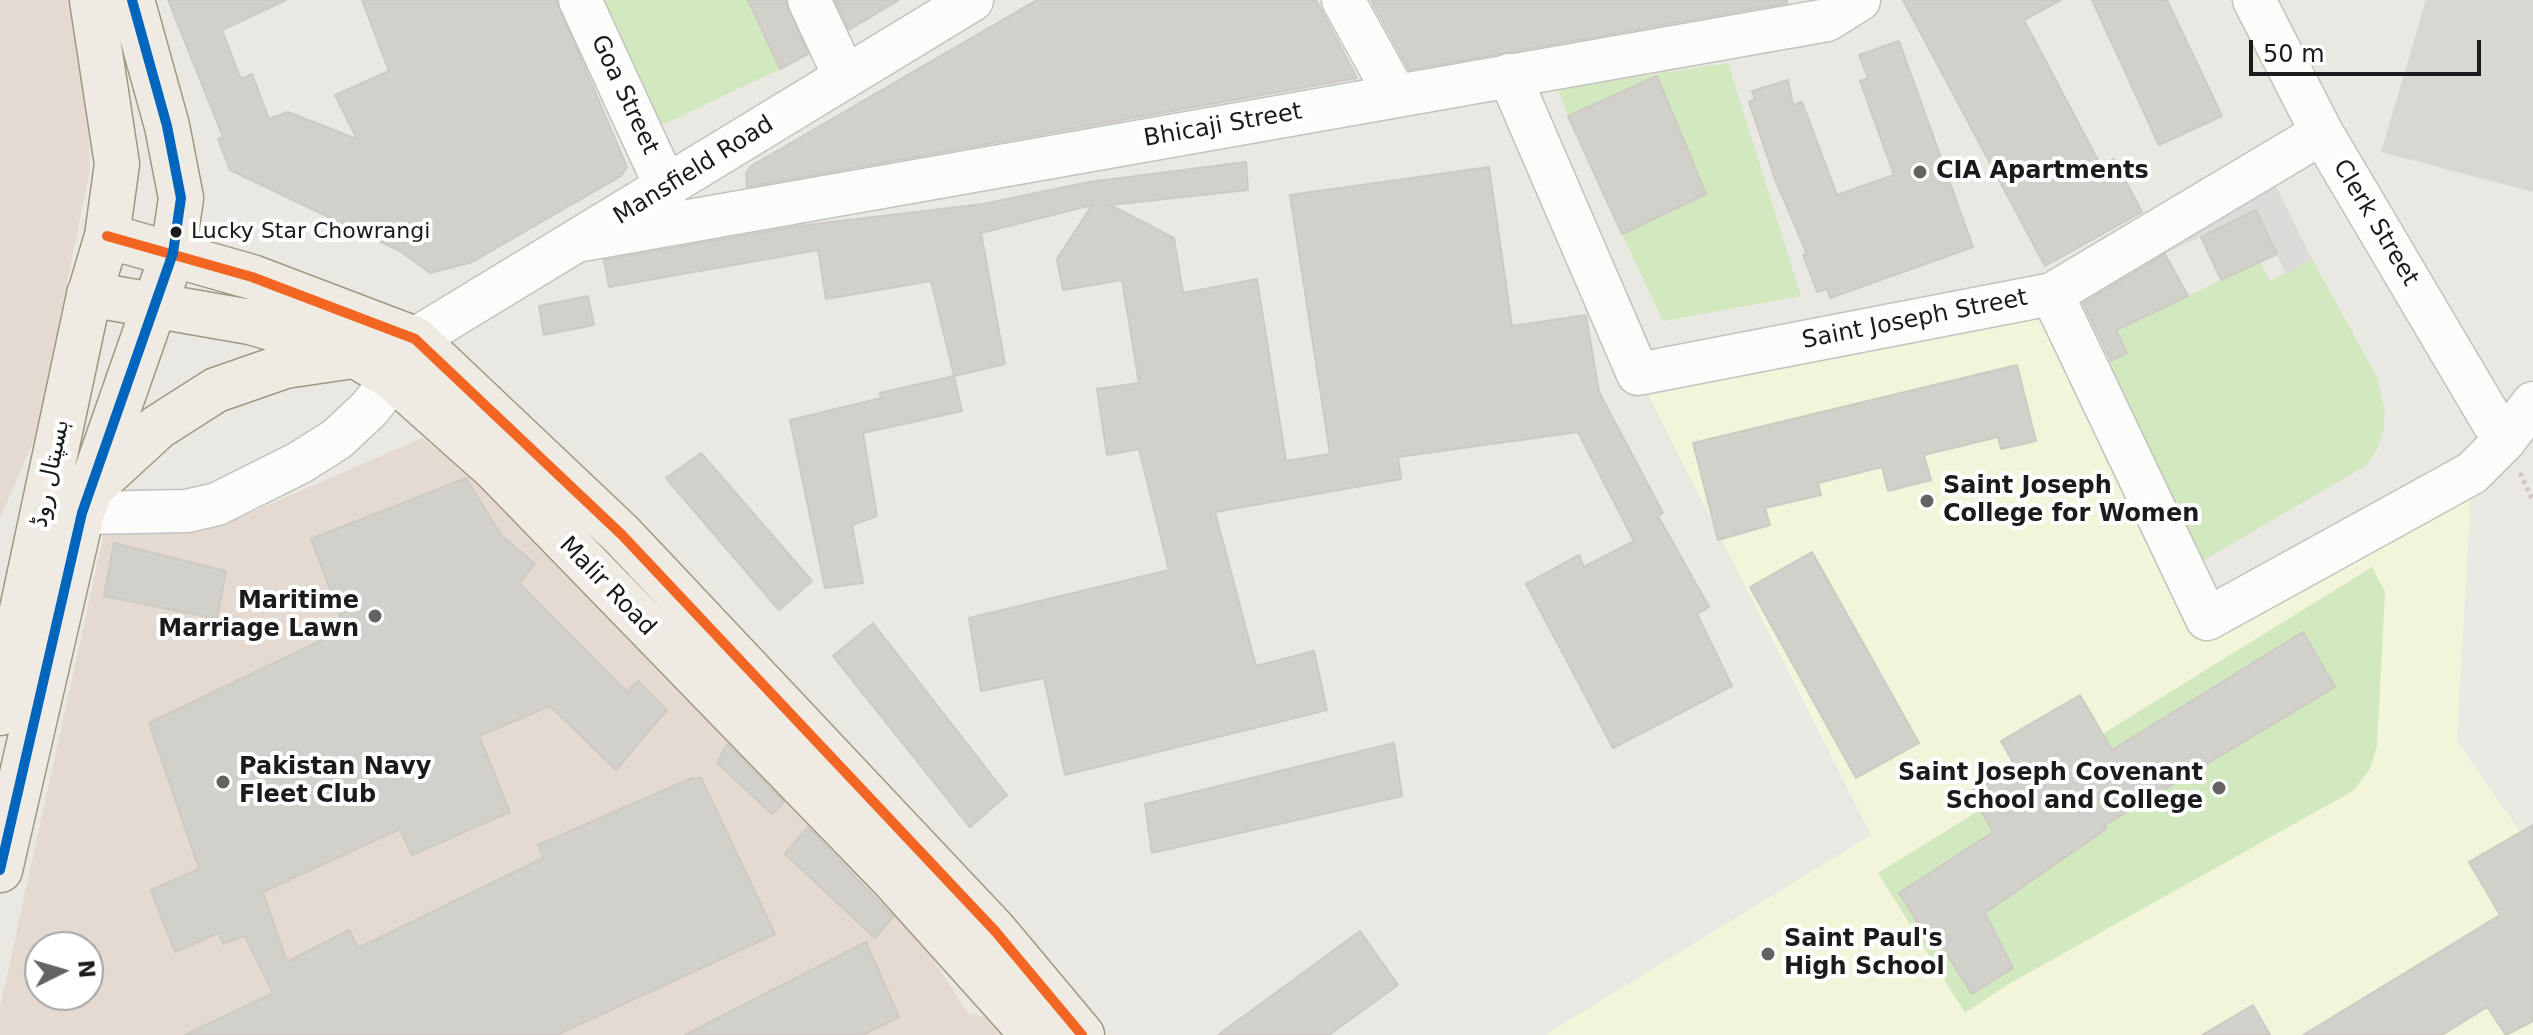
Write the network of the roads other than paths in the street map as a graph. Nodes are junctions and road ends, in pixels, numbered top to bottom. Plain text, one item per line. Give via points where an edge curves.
1 (92, 0) edge
2 (132, 0) edge
3 (580, 0) edge
4 (809, 0) edge
5 (972, 0) edge
6 (1343, 0) edge
7 (2254, 0) edge
8 (1834, 7) edge
9 (844, 75) junction
10 (1509, 75) junction
11 (1396, 96) junction
12 (2322, 133) junction
13 (667, 189) junction
14 (107, 236) junction
15 (582, 240) junction
16 (173, 253) junction
17 (89, 294) junction
18 (2052, 294) junction
19 (155, 304) junction
20 (415, 339) junction
21 (356, 356) junction
22 (393, 378) junction
23 (2533, 403) edge
24 (2504, 441) junction
25 (86, 501) junction
26 (0, 713) edge
27 (0, 870) edge
28 (1033, 1035) edge
29 (1082, 1035) edge

1 - 14 main road, ہسپتال روڈ via 117,164
2 - 16 main road, ہسپتال روڈ via 181,198
3 - 13 street, Goa Street
4 - 9 street
5 - 9 street, Mansfield Road
6 - 11 street
7 - 12 street, Clerk Street
8 - 10 street, Bhicaji Street
9 - 13 street, Mansfield Road
10 - 11 street, Bhicaji Street
10 - 18 street, Saint Joseph Street via 1638,374
11 - 15 street, Bhicaji Street
12 - 18 street
12 - 24 street, Clerk Street
13 - 15 street, Mansfield Road
14 - 16 main road, Malir Road
14 - 17 main road, ہسپتال روڈ
15 - 20 street, Mansfield Road
16 - 19 main road, ہسپتال روڈ
16 - 20 main road, Malir Road
17 - 19 main road, Malir Road
17 - 26 main road, ہسپتال روڈ
18 - 24 street, Saint Joseph Street via 2207,619 2472,473
19 - 21 main road, Malir Road via 250,322
19 - 25 main road, ہسپتال روڈ
20 - 22 street
20 - 29 main road, Malir Road via 622,535 995,931
21 - 22 main road, Malir Road
21 - 25 main road via 285,366 216,390 158,427
22 - 25 street via 337,439 231,498 187,511
22 - 28 main road, Malir Road via 494,468 893,879
23 - 24 street
25 - 27 main road, ہسپتال روڈ

